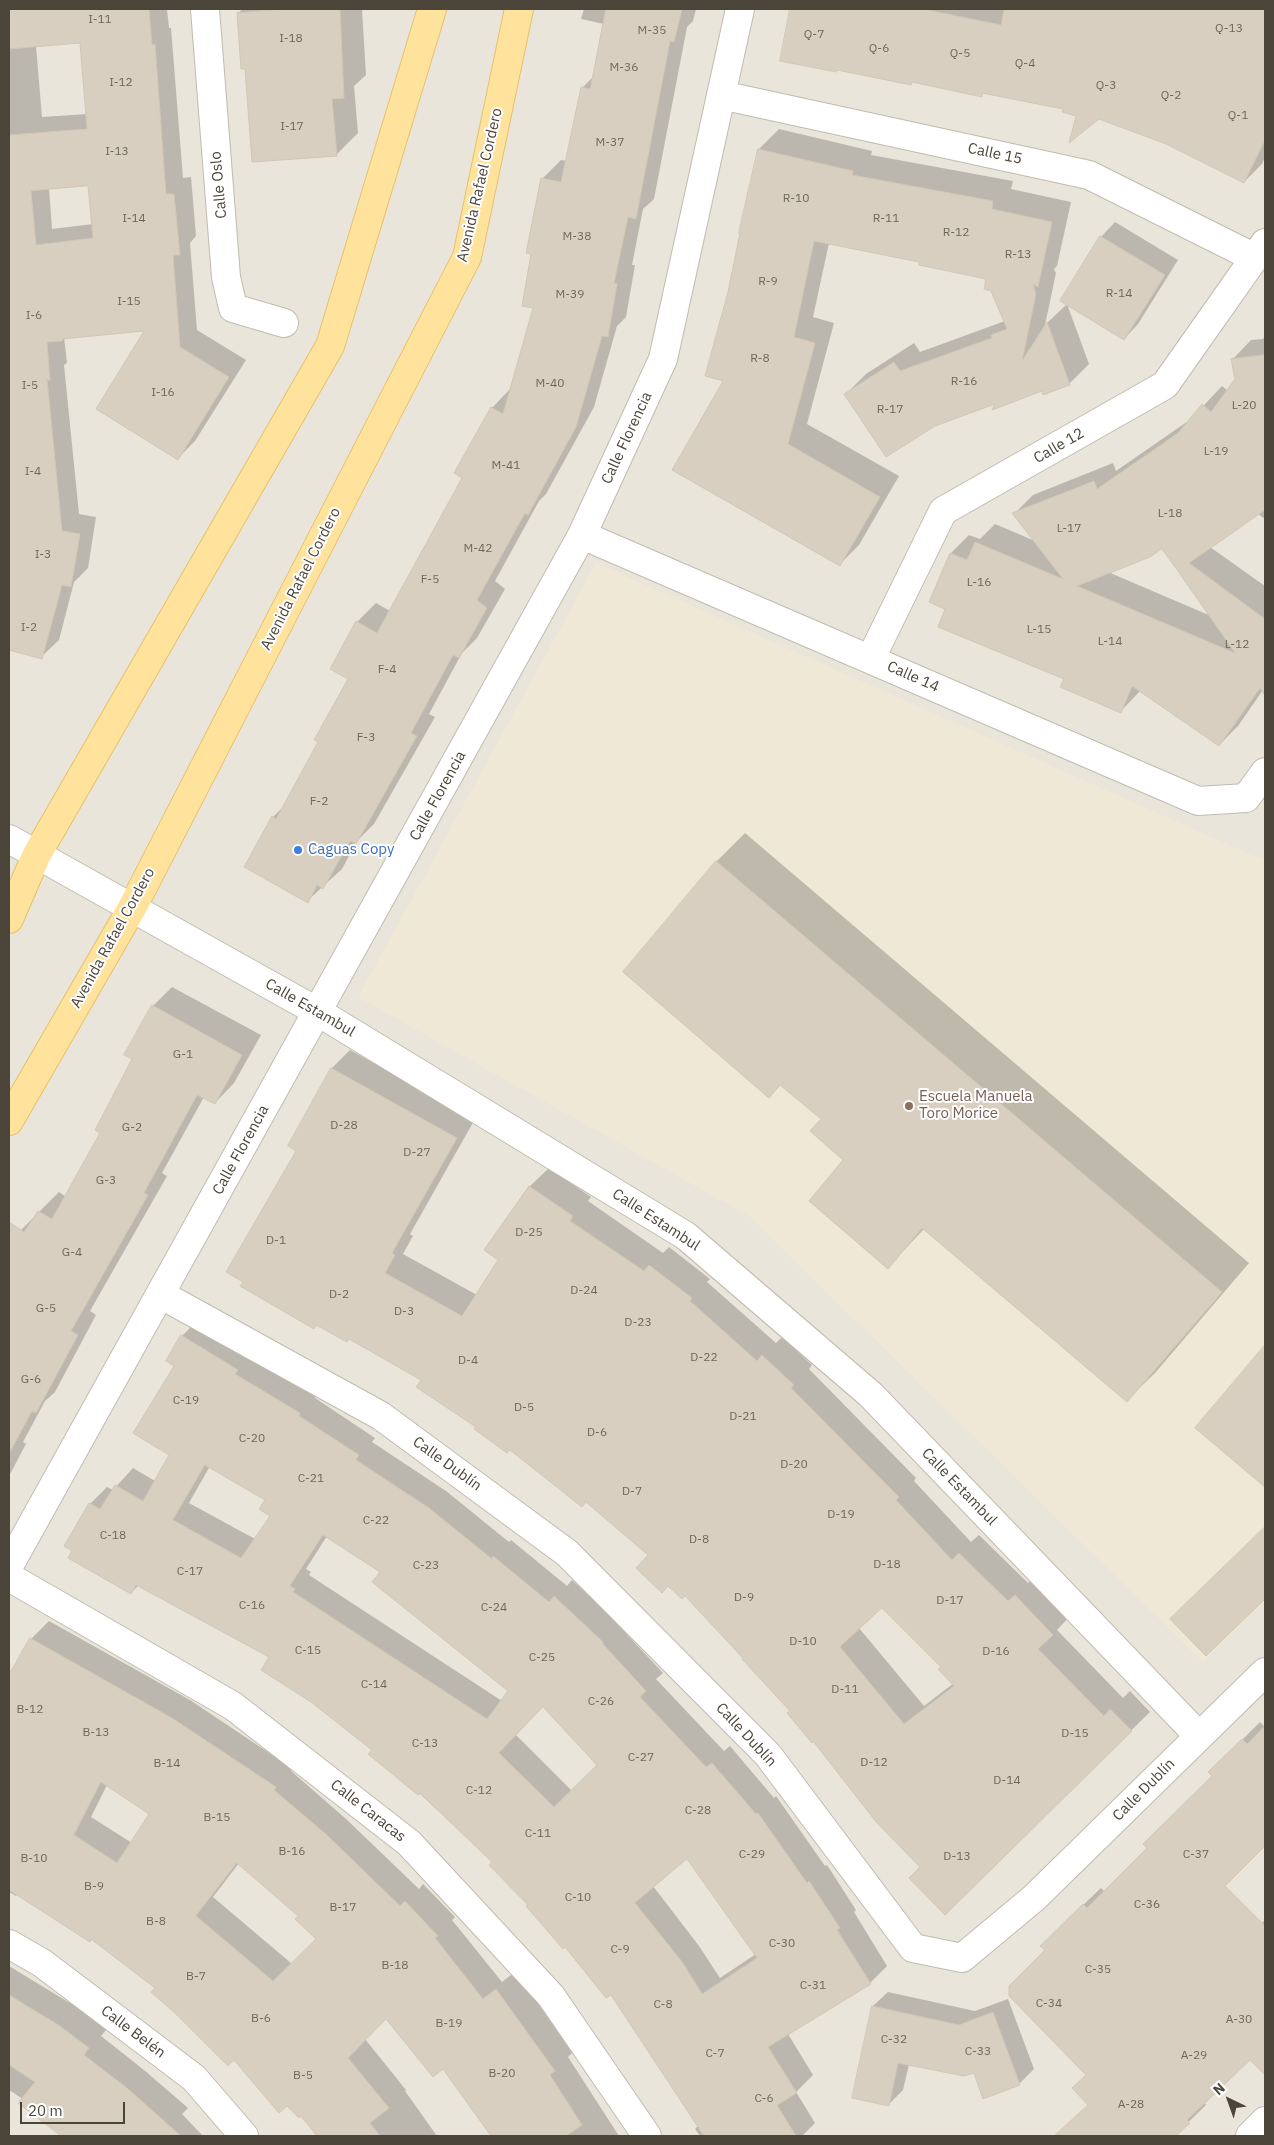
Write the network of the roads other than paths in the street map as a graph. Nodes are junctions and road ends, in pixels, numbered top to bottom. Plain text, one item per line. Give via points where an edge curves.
1 (205, 9) edge
2 (432, 9) edge
3 (520, 9) edge
4 (740, 9) edge
5 (721, 95) junction
6 (1260, 250) edge
7 (284, 323) dead end
8 (582, 535) junction
9 (871, 658) junction
10 (1265, 772) edge
11 (9, 838) edge
12 (37, 854) junction
13 (132, 908) junction
14 (9, 919) edge
15 (318, 1012) junction
16 (9, 1121) edge
17 (160, 1294) junction
18 (9, 1566) edge
19 (9, 1577) edge
20 (1265, 1672) edge
21 (1199, 1736) junction
22 (9, 1944) edge
23 (1265, 2121) edge
24 (244, 2136) edge
25 (647, 2136) edge
26 (1250, 2136) edge

1 - 7 street, Calle Oslo via 226,277 233,308
2 - 12 main road via 330,346
3 - 13 main road, Avenida Rafael Cordero via 466,257
4 - 5 street, Calle Florencia
5 - 6 street, Calle 15 via 1089,175
5 - 8 street, Calle Florencia via 663,359
6 - 9 street, Calle 12 via 1165,385 943,512
8 - 9 street, Calle 14
8 - 15 street, Calle Florencia
9 - 10 street, Calle 14 via 1198,801 1246,798
11 - 12 street, Calle Estambul
12 - 13 street, Calle Estambul
12 - 14 main road
13 - 15 street, Calle Estambul
13 - 16 main road, Avenida Rafael Cordero
15 - 17 street, Calle Florencia
15 - 21 street, Calle Estambul via 686,1236 871,1395
17 - 18 street, Calle Florencia
17 - 21 street, Calle Dublín via 381,1416 567,1553 768,1755 913,1948 962,1958 1034,1898
19 - 25 street, Calle Caracas via 234,1706 409,1843 551,1996
20 - 21 street, Calle Dublín
22 - 24 street, Calle Belén via 42,1963 194,2078
23 - 26 street

